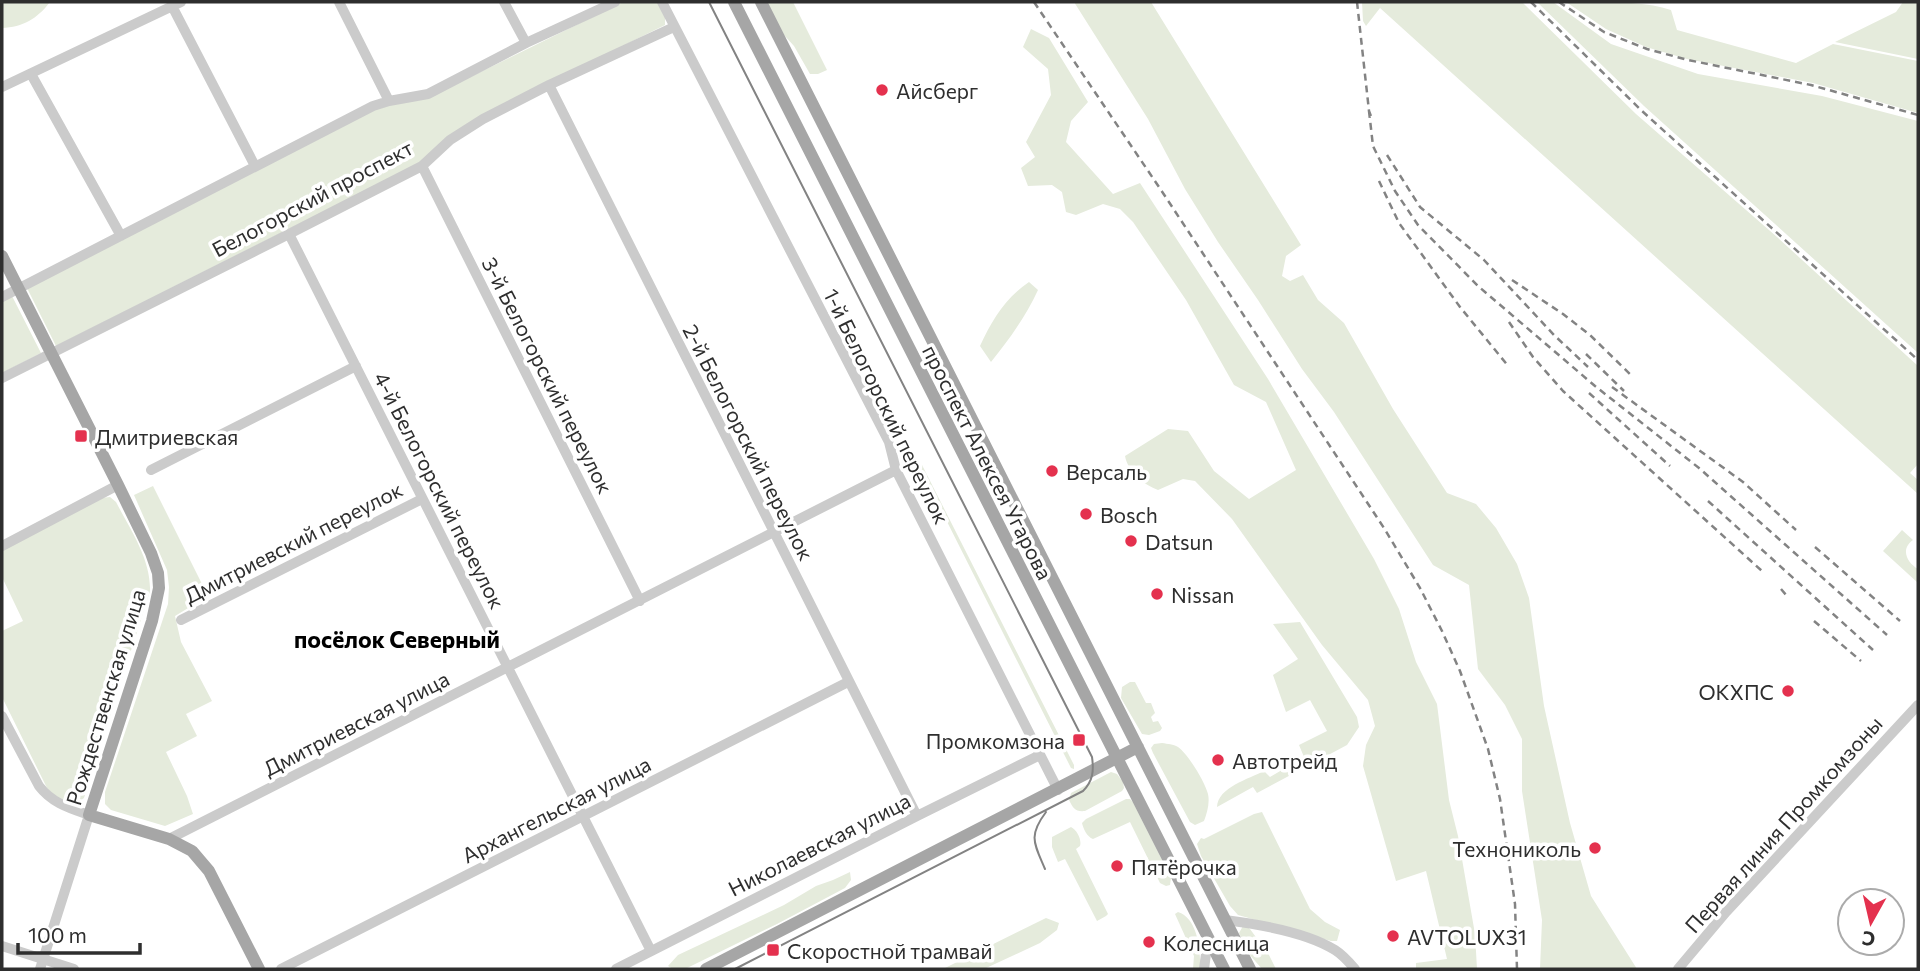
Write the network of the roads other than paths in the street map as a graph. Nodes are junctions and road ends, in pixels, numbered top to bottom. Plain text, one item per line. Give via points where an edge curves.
1 (339, 2) edge
2 (504, 2) edge
3 (615, 2) edge
4 (662, 2) edge
5 (734, 2) edge
6 (761, 2) edge
7 (176, 4) edge
8 (674, 27) junction
9 (526, 43) junction
10 (31, 74) junction
11 (549, 85) junction
12 (2, 87) edge
13 (389, 101) junction
14 (255, 166) junction
15 (422, 166) junction
16 (289, 234) junction
17 (121, 236) junction
18 (2, 256) edge
19 (19, 289) junction
20 (2, 297) edge
21 (51, 353) junction
22 (356, 366) junction
23 (2, 378) edge
24 (151, 470) dead end
25 (896, 470) junction
26 (118, 485) junction
27 (422, 499) junction
28 (773, 533) junction
29 (2, 546) edge
30 (640, 601) junction
31 (181, 620) dead end
32 (508, 668) junction
33 (848, 682) junction
34 (1918, 705) edge
35 (2, 716) edge
36 (1138, 747) junction
37 (1040, 755) junction
38 (1117, 759) junction
39 (1058, 790) junction
40 (89, 814) junction
41 (917, 816) junction
42 (584, 817) junction
43 (169, 839) junction
44 (1225, 920) junction
45 (1208, 939) junction
46 (2, 946) edge
47 (651, 951) junction
48 (41, 965) edge
49 (74, 969) edge
50 (259, 969) edge
51 (281, 969) edge
52 (616, 969) edge
53 (706, 969) edge
54 (1204, 969) edge
55 (1224, 969) edge
56 (1250, 969) edge
57 (1355, 969) edge
58 (1678, 969) edge

1 - 13 street
2 - 9 street
3 - 9 street
4 - 8 street, 1-й Белогорский переулок
5 - 38 main road, проспект Алексея Угарова
6 - 36 main road, проспект Алексея Угарова
7 - 10 street
7 - 14 street
8 - 11 street, Белогорский проспект
8 - 25 street, 1-й Белогорский переулок via 889,442
9 - 13 street via 428,94
10 - 12 street
10 - 17 street
11 - 15 street, Белогорский проспект via 482,119
11 - 28 street, 2-й Белогорский переулок
13 - 14 street
14 - 17 street
15 - 16 street, Белогорский проспект
15 - 30 street, 3-й Белогорский переулок
16 - 21 street, Белогорский проспект
16 - 22 street, 4-й Белогорский переулок
17 - 19 street
18 - 19 main road, Рождественская улица
19 - 20 street
19 - 21 main road, Рождественская улица
21 - 23 street, Белогорский проспект
21 - 26 main road, Рождественская улица
22 - 24 street
22 - 27 street, 4-й Белогорский переулок
25 - 28 street, Дмитриевская улица
25 - 37 street, 1-й Белогорский переулок
26 - 29 street
26 - 40 main road, Рождественская улица via 151,552 159,588
27 - 31 street, Дмитриевский переулок
27 - 32 street, 4-й Белогорский переулок
28 - 30 street, Дмитриевская улица
28 - 33 street, 2-й Белогорский переулок
30 - 32 street, Дмитриевская улица
32 - 42 street, 4-й Белогорский переулок
32 - 43 street, Дмитриевская улица
33 - 41 street, 2-й Белогорский переулок
33 - 42 street, Архангельская улица
34 - 58 street, Первая линия Промкомзоны
35 - 40 street via 46,795
36 - 38 main road
36 - 44 main road, проспект Алексея Угарова
37 - 39 street, 1-й Белогорский переулок
37 - 41 street, Николаевская улица
38 - 39 main road
38 - 45 main road, проспект Алексея Угарова
39 - 53 main road
40 - 43 main road
40 - 48 street, Рождественская улица
41 - 47 street, Николаевская улица
42 - 47 street, 4-й Белогорский переулок
42 - 51 street, Архангельская улица
43 - 50 main road via 192,851 209,871
44 - 56 main road, проспект Алексея Угарова
44 - 57 street via 1309,938 1335,950
45 - 54 street
45 - 55 main road, проспект Алексея Угарова
46 - 48 street
47 - 52 street, Николаевская улица
48 - 49 street

